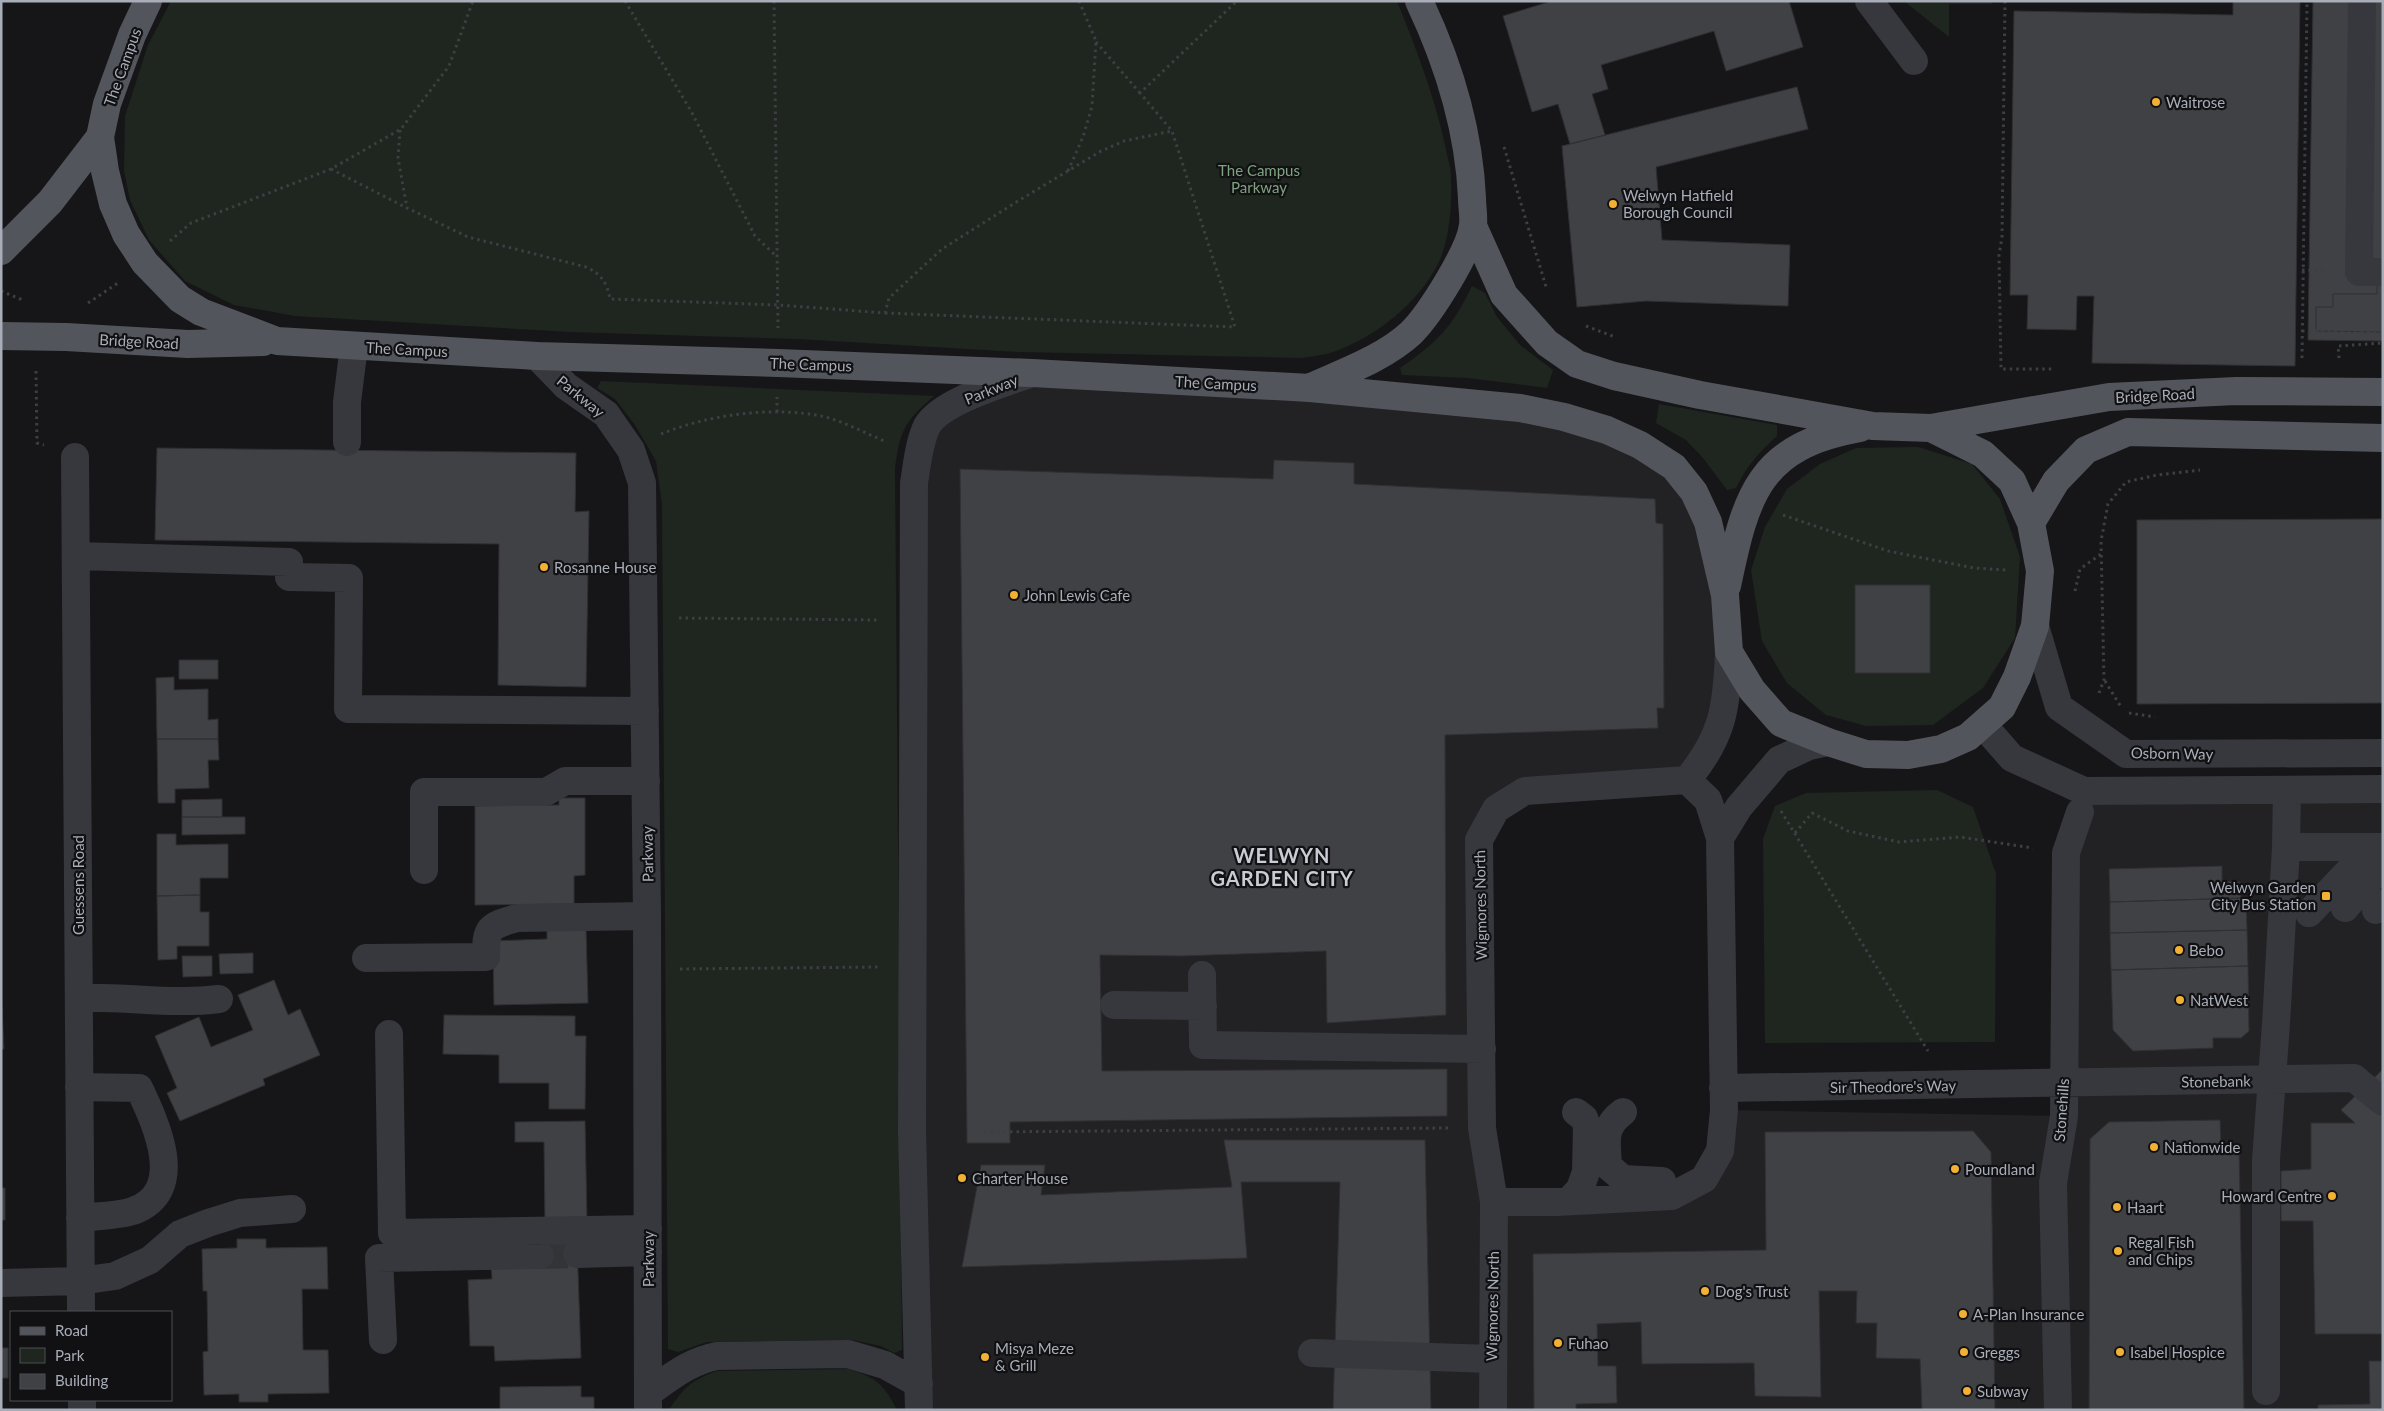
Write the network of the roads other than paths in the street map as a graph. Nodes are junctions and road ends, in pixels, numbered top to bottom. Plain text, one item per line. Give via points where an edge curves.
1 (148, 1) edge
2 (1419, 1) edge
3 (1869, 1) edge
4 (2362, 1) edge
5 (1914, 61) dead end
6 (100, 137) junction
7 (1473, 226) junction
8 (1, 251) edge
9 (2371, 272) edge
10 (1, 336) edge
11 (277, 341) junction
12 (354, 346) junction
13 (537, 356) junction
14 (1032, 373) junction
15 (1310, 388) junction
16 (2383, 392) edge
17 (1873, 426) junction
18 (1931, 428) junction
19 (2383, 438) edge
20 (347, 442) dead end
21 (75, 457) road end
22 (2032, 522) junction
23 (76, 556) junction
24 (1725, 595) junction
25 (2035, 626) junction
26 (1729, 652) junction
27 (645, 711) junction
28 (1983, 725) junction
29 (1828, 742) junction
30 (2383, 753) edge
31 (1687, 780) junction
32 (646, 781) junction
33 (2383, 789) edge
34 (2287, 790) junction
35 (2080, 812) dead end
36 (1720, 838) junction
37 (2286, 848) junction
38 (2379, 853) edge
39 (424, 870) dead end
40 (2344, 908) dead end
41 (2309, 913) dead end
42 (647, 916) junction
43 (366, 958) dead end
44 (2289, 958) dead end
45 (1202, 975) dead end
46 (78, 998) junction
47 (219, 999) dead end
48 (1114, 1005) dead end
49 (1203, 1006) junction
50 (2276, 1024) junction
51 (389, 1034) dead end
52 (1482, 1049) junction
53 (2266, 1080) junction
54 (2064, 1084) junction
55 (79, 1087) junction
56 (1723, 1088) junction
57 (2373, 1095) edge
58 (1576, 1112) dead end
59 (1623, 1112) dead end
60 (1704, 1179) junction
61 (1568, 1201) junction
62 (1494, 1202) junction
63 (292, 1209) dead end
64 (80, 1218) junction
65 (648, 1241) junction
66 (540, 1254) tunnel mouth
67 (577, 1254) tunnel mouth
68 (80, 1280) junction
69 (1, 1283) edge
70 (81, 1311) edge
71 (383, 1340) dead end
72 (1312, 1353) dead end
73 (1492, 1359) junction
74 (2266, 1391) dead end
75 (919, 1397) edge
76 (648, 1402) edge
77 (1493, 1410) edge
78 (2058, 1410) edge

1 - 6 main road, The Campus via 107,104
2 - 7 main road, The Campus via 1434,33 1460,119 1470,172
3 - 5 street
4 - 9 street
6 - 8 main road via 50,202
6 - 11 main road, The Campus via 113,204 126,234 145,263 180,299 201,312
7 - 15 main road, The Campus via 1446,286 1411,333 1376,357
7 - 17 main road via 1504,295 1547,343 1578,364 1614,376 1700,395
10 - 11 main road, Bridge Road via 188,344
11 - 12 main road, The Campus
12 - 13 main road, The Campus
12 - 20 street via 347,402
13 - 14 main road, The Campus
13 - 27 street, Parkway via 566,386 606,414 631,450 642,483
14 - 15 main road, The Campus
14 - 75 street, Parkway via 963,398 937,415 927,427 914,483 912,1132
15 - 24 main road via 1520,408 1572,419 1640,445 1674,467 1694,492 1708,522
16 - 18 main road, Bridge Road via 2236,391 2127,396
17 - 18 main road
17 - 24 main road via 1823,437 1776,462 1753,493 1737,539
18 - 22 main road via 1983,454 2012,481
19 - 22 main road via 2128,432 2086,450 2056,481
21 - 23 street, Guessens Road
22 - 25 main road via 2040,571
23 - 27 street via 289,562 289,577 349,578 348,709
23 - 46 street, Guessens Road
24 - 26 main road
25 - 28 main road via 2017,677 2002,707
25 - 30 street, Osborn Way via 2059,707 2126,754
26 - 29 main road via 1752,690 1781,723
26 - 31 street via 1728,690 1719,728 1706,758
27 - 32 street, Parkway
28 - 29 main road via 1968,737 1941,749 1908,755 1866,754
28 - 34 street via 2012,758 2084,791
29 - 36 street via 1809,746 1779,760 1739,807
31 - 36 street via 1708,800
31 - 52 street, Wigmores North via 1526,791 1496,809 1480,840
32 - 39 street via 565,781 546,792 424,792
32 - 42 street, Parkway
33 - 34 street
34 - 37 street
35 - 54 street, Stonehills via 2066,853
36 - 56 street
37 - 38 street
37 - 50 street
38 - 40 street
38 - 41 street
42 - 43 street via 517,918 489,930 486,957
42 - 65 street, Parkway
44 - 50 street via 2290,1008
45 - 49 street
46 - 47 street via 117,997 178,1003
46 - 55 street, Guessens Road
48 - 49 street
49 - 52 street via 1203,1045
50 - 53 street via 2259,1042
51 - 65 street via 392,1233
52 - 62 street, Wigmores North via 1482,1128
53 - 54 street, Stonebank
53 - 57 street, Stonebank via 2354,1078
53 - 74 street
54 - 56 street, Sir Theodore's Way
54 - 78 street, Stonehills via 2064,1116 2053,1183
55 - 64 street, Guessens Road
55 - 64 street via 138,1088 165,1154 163,1178 152,1201 132,1211
56 - 60 street via 1720,1151
58 - 61 street via 1584,1118 1587,1126 1586,1172 1580,1189
59 - 60 street via 1614,1118 1607,1130 1608,1166 1623,1179 1647,1182
60 - 61 street via 1672,1196
61 - 62 street
62 - 73 street, Wigmores North
63 - 68 street via 240,1213 208,1223 180,1234 150,1260 115,1276
64 - 68 street, Guessens Road
65 - 67 street
65 - 76 street, Parkway
66 - 71 street via 379,1258
68 - 69 street
68 - 70 street, Guessens Road
72 - 73 street
73 - 77 street, Wigmores North
75 - 76 street, Parkway via 885,1366 848,1354 718,1356 701,1359 682,1368

